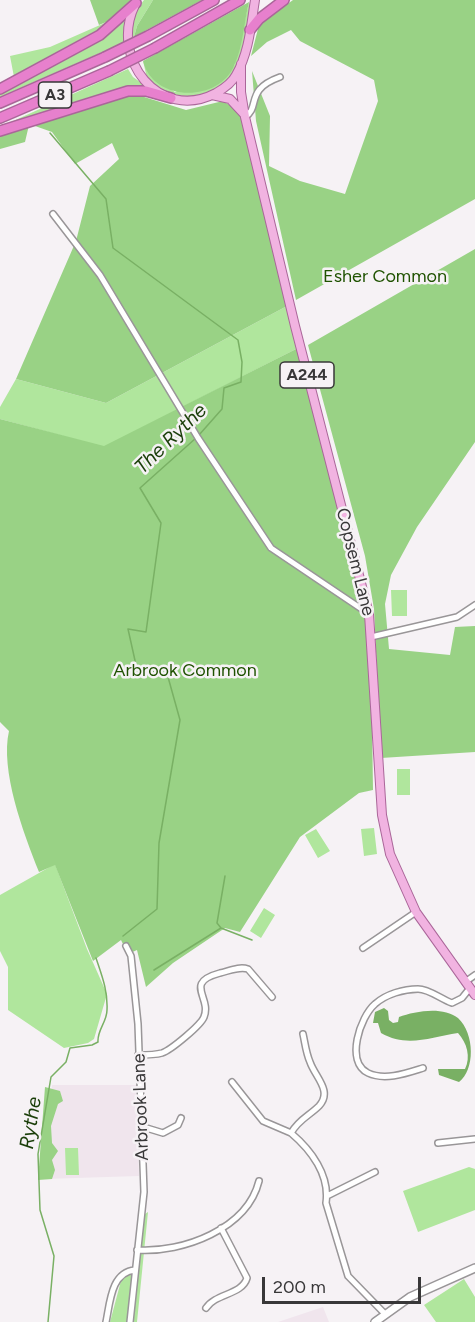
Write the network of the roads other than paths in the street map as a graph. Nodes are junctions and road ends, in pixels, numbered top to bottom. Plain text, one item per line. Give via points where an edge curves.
1 (214, 0) edge
2 (240, 0) edge
3 (255, 0) edge
4 (284, 0) edge
5 (137, 1) edge
6 (250, 30) junction
7 (241, 64) junction
8 (280, 77) dead end
9 (0, 89) edge
10 (211, 95) junction
11 (171, 98) junction
12 (0, 103) edge
13 (245, 116) junction
14 (0, 118) edge
15 (0, 131) edge
16 (53, 214) dead end
17 (475, 605) edge
18 (369, 614) junction
19 (371, 637) junction
20 (416, 912) junction
21 (126, 946) dead end
22 (363, 948) dead end
23 (475, 975) edge
24 (470, 988) edge
25 (266, 990) junction
26 (259, 996) dead end
27 (272, 997) dead end
28 (303, 1034) dead end
29 (138, 1055) junction
30 (423, 1068) dead end
31 (232, 1082) dead end
32 (181, 1118) dead end
33 (140, 1126) junction
34 (291, 1133) junction
35 (475, 1139) edge
36 (438, 1143) dead end
37 (375, 1172) dead end
38 (259, 1181) dead end
39 (327, 1196) junction
40 (221, 1228) junction
41 (137, 1250) junction
42 (475, 1268) edge
43 (135, 1270) junction
44 (206, 1308) dead end
45 (385, 1314) junction
46 (106, 1322) edge
47 (130, 1322) edge
48 (375, 1322) edge

1 - 12 highway, A3, bridge via 105,57
2 - 14 highway, A3, bridge via 109,71
3 - 6 main road
4 - 6 highway
5 - 9 highway via 100,35
5 - 11 main road via 127,30 134,66 149,85
6 - 7 main road
7 - 10 main road via 233,80
7 - 13 main road, Copsem Lane / A244
8 - 13 street via 265,82 256,92 251,113
10 - 11 main road via 187,102
10 - 13 main road via 230,99
11 - 15 highway via 128,91
13 - 18 main road, Copsem Lane / A244
16 - 18 street via 100,274 197,436 271,548
17 - 19 street via 457,616
18 - 19 main road, Copsem Lane / A244
19 - 20 main road, Copsem Lane / A244 via 382,818 390,854
20 - 22 street
20 - 24 main road, Copsem Lane / A244
21 - 29 street, Arbrook Lane via 133,973
23 - 24 street
24 - 30 street via 452,1003 420,989 386,996 363,1020 357,1054 359,1065 367,1073 389,1076
25 - 26 street
25 - 27 street
25 - 29 street via 244,968 209,976 200,990 203,1019 165,1052
28 - 34 street via 310,1063 323,1086 323,1099 299,1120
29 - 33 street, Arbrook Lane
31 - 34 street via 263,1121
32 - 33 street via 181,1126 163,1132
33 - 41 street, Arbrook Lane via 144,1192
34 - 39 street via 321,1170
35 - 36 street
37 - 39 street
38 - 40 street via 246,1209
39 - 45 street via 348,1276
40 - 41 street via 159,1251
40 - 44 street via 247,1278 241,1288 211,1301
41 - 43 street, Arbrook Lane
42 - 45 street via 410,1297
43 - 46 street via 124,1272 116,1282
43 - 47 street, Arbrook Lane
45 - 48 street

